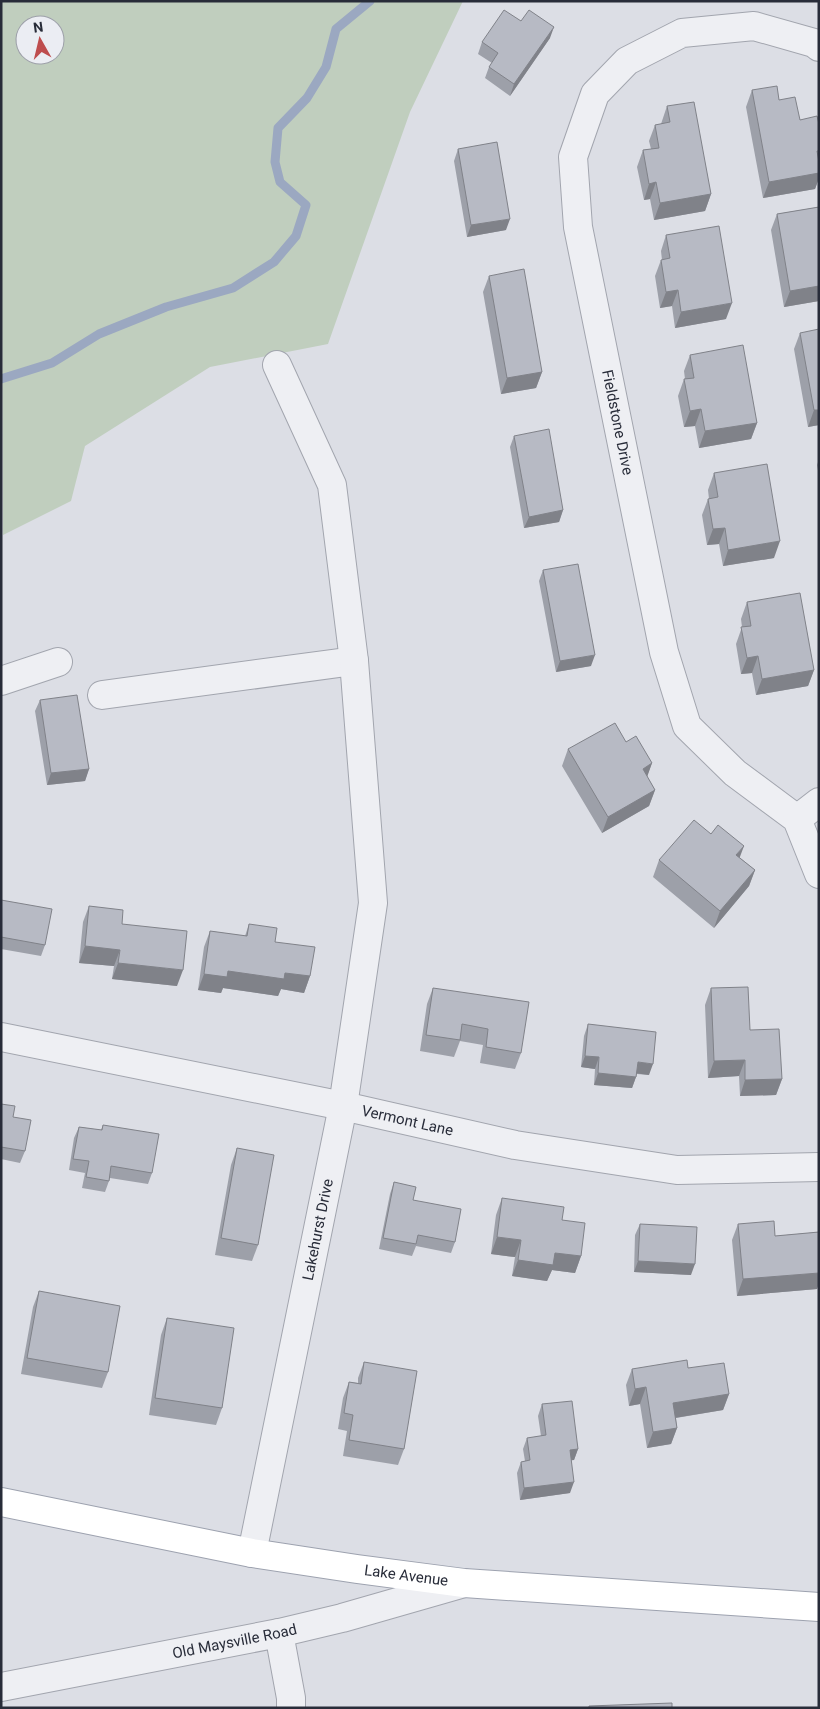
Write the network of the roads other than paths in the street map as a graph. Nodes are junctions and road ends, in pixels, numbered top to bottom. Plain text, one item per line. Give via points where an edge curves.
1 (819, 47) edge
2 (276, 365) dead end
3 (354, 660) junction
4 (58, 662) dead end
5 (1, 681) edge
6 (102, 696) dead end
7 (819, 802) edge
8 (797, 819) junction
9 (819, 874) edge
10 (1, 1037) edge
11 (343, 1106) junction
12 (819, 1167) edge
13 (1, 1502) edge
14 (252, 1554) junction
15 (464, 1583) junction
16 (819, 1607) edge
17 (279, 1633) junction
18 (1, 1687) edge
19 (291, 1708) edge

1 - 8 street, Fieldstone Drive via 754,26 682,33 627,61 595,94 573,157 578,227 664,652 687,726 735,773
2 - 3 street, Lakehurst Drive via 332,485
3 - 6 street
3 - 11 street, Lakehurst Drive via 373,903
4 - 5 street
7 - 8 street
8 - 9 street
10 - 11 street, Vermont Lane
11 - 12 street, Vermont Lane via 515,1145 677,1170
11 - 14 street, Lakehurst Drive
13 - 14 main road, Lake Avenue
14 - 15 main road, Lake Avenue
15 - 16 main road, Lake Avenue
15 - 17 street, Old Maysville Road
17 - 18 street, Old Maysville Road
17 - 19 street

